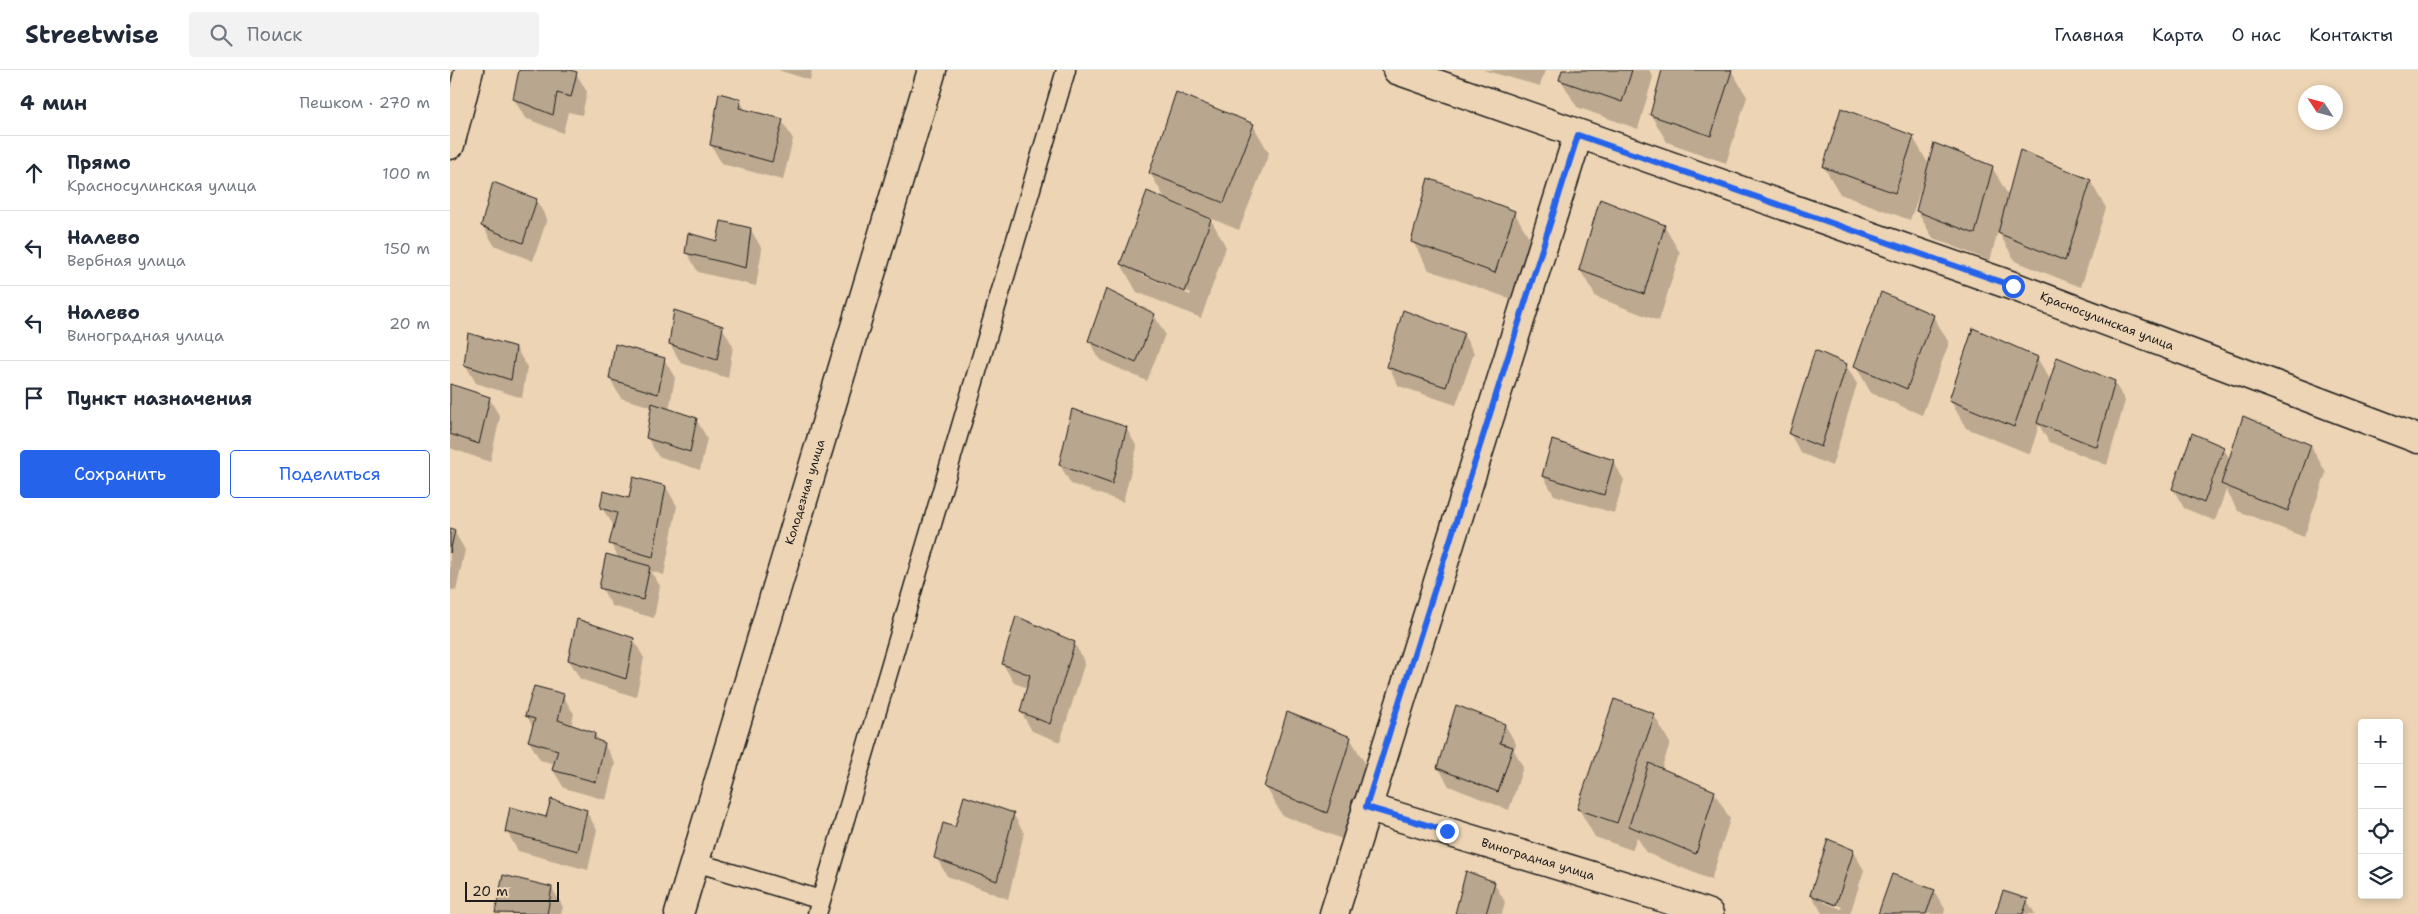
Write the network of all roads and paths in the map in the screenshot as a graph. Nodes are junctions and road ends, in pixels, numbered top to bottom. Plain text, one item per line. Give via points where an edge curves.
1 (469, 70) edge
2 (932, 70) edge
3 (1066, 70) edge
4 (1397, 70) edge
5 (1578, 135) junction
6 (450, 145) edge
7 (2418, 439) edge
8 (1366, 807) junction
9 (695, 862) junction
10 (819, 907) edge
11 (679, 914) edge
12 (1334, 914) edge
13 (1709, 914) edge

1 - 6 street
2 - 9 street, Колодезная улица
3 - 10 lane
4 - 5 street, Красносулинская улица
5 - 7 street, Красносулинская улица via 2013,286
5 - 8 street
8 - 12 street
8 - 13 street, Виноградная улица
9 - 10 lane
9 - 11 street, Колодезная улица

